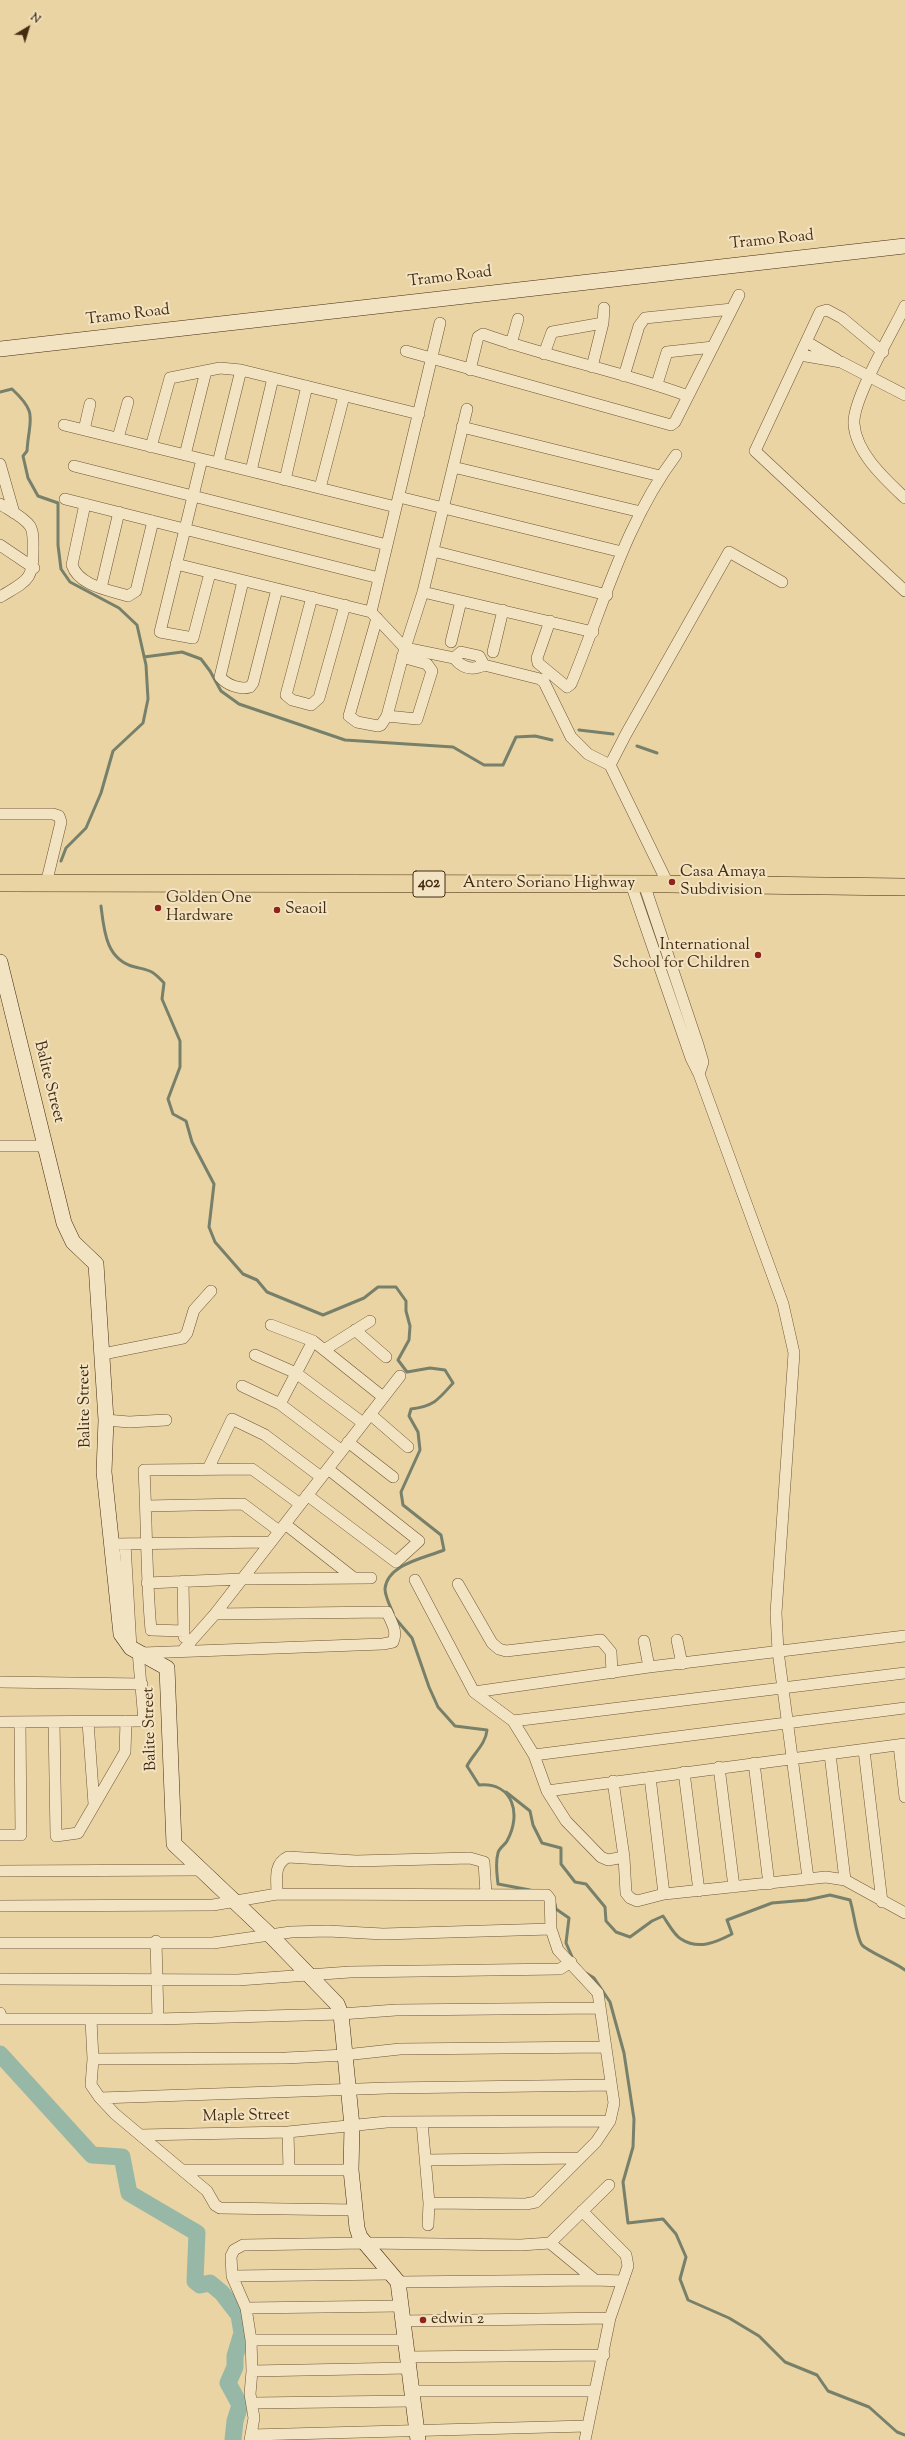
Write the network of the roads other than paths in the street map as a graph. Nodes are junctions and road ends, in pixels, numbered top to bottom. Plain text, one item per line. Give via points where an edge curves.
1 (905, 246) edge
2 (739, 295) dead end
3 (905, 306) edge
4 (604, 308) dead end
5 (732, 308) junction
6 (518, 319) dead end
7 (603, 322) junction
8 (440, 323) dead end
9 (807, 342) junction
10 (511, 344) junction
11 (713, 347) junction
12 (0, 349) edge
13 (406, 351) dead end
14 (883, 352) junction
15 (544, 354) junction
16 (800, 355) junction
17 (432, 359) junction
18 (841, 362) junction
19 (592, 367) junction
20 (241, 370) junction
21 (470, 370) junction
22 (206, 371) junction
23 (624, 376) junction
24 (869, 377) junction
25 (273, 378) junction
26 (657, 384) junction
27 (308, 386) junction
28 (905, 395) edge
29 (344, 396) junction
30 (688, 396) junction
31 (128, 402) dead end
32 (90, 404) dead end
33 (467, 409) dead end
34 (419, 414) junction
35 (64, 425) dead end
36 (462, 427) junction
37 (84, 430) junction
38 (118, 438) junction
39 (151, 447) junction
40 (185, 455) junction
41 (676, 455) dead end
42 (202, 459) junction
43 (218, 463) junction
44 (0, 464) edge
45 (74, 466) dead end
46 (453, 467) junction
47 (251, 471) junction
48 (660, 476) junction
49 (285, 480) junction
50 (320, 488) junction
51 (193, 496) junction
52 (905, 498) edge
53 (64, 499) dead end
54 (398, 502) junction
55 (0, 504) edge
56 (85, 504) junction
57 (443, 507) junction
58 (119, 512) junction
59 (641, 512) junction
60 (14, 513) junction
61 (153, 521) junction
62 (185, 529) junction
63 (0, 545) edge
64 (387, 545) junction
65 (433, 551) junction
66 (622, 552) junction
67 (176, 564) junction
68 (34, 568) junction
69 (210, 573) junction
70 (379, 578) junction
71 (243, 581) junction
72 (782, 582) dead end
73 (101, 588) junction
74 (277, 589) junction
75 (905, 591) edge
76 (423, 592) junction
77 (2, 593) edge
78 (607, 595) junction
79 (312, 597) junction
80 (461, 601) junction
81 (345, 605) junction
82 (502, 610) junction
83 (374, 615) junction
84 (550, 621) junction
85 (593, 632) junction
86 (451, 642) dead end
87 (493, 652) dead end
88 (403, 653) junction
89 (387, 716) junction
90 (610, 766) junction
91 (0, 814) edge
92 (0, 883) edge
93 (46, 884) junction
94 (637, 884) junction
95 (668, 884) junction
96 (905, 887) edge
97 (0, 962) edge
98 (0, 1146) edge
99 (46, 1146) junction
100 (211, 1291) dead end
101 (370, 1320) dead end
102 (271, 1326) dead end
103 (355, 1330) junction
104 (312, 1341) junction
105 (324, 1350) junction
106 (103, 1354) junction
107 (255, 1355) dead end
108 (386, 1357) dead end
109 (296, 1373) junction
110 (400, 1376) dead end
111 (242, 1386) dead end
112 (383, 1397) junction
113 (280, 1404) junction
114 (370, 1414) junction
115 (106, 1420) junction
116 (166, 1420) dead end
117 (363, 1423) junction
118 (345, 1446) junction
119 (408, 1446) dead end
120 (208, 1469) junction
121 (324, 1473) junction
122 (393, 1477) dead end
123 (307, 1495) junction
124 (300, 1504) junction
125 (146, 1506) junction
126 (282, 1528) junction
127 (271, 1542) junction
128 (148, 1543) junction
129 (118, 1544) junction
130 (354, 1578) junction
131 (371, 1578) dead end
132 (242, 1579) junction
133 (415, 1580) dead end
134 (183, 1581) junction
135 (147, 1583) junction
136 (458, 1584) dead end
137 (215, 1614) junction
138 (184, 1631) junction
139 (905, 1636) edge
140 (677, 1640) dead end
141 (644, 1641) dead end
142 (138, 1650) junction
143 (184, 1650) junction
144 (778, 1651) junction
145 (682, 1664) junction
146 (649, 1667) junction
147 (905, 1672) edge
148 (612, 1673) junction
149 (0, 1682) edge
150 (142, 1684) junction
151 (783, 1688) junction
152 (474, 1692) junction
153 (905, 1708) edge
154 (126, 1721) junction
155 (513, 1721) junction
156 (0, 1722) edge
157 (20, 1722) junction
158 (54, 1722) junction
159 (88, 1722) junction
160 (788, 1723) junction
161 (902, 1745) edge
162 (864, 1750) junction
163 (830, 1754) junction
164 (534, 1755) junction
165 (793, 1759) junction
166 (754, 1763) junction
167 (719, 1767) junction
168 (684, 1772) junction
169 (650, 1777) junction
170 (613, 1781) junction
171 (547, 1791) junction
172 (905, 1796) edge
173 (94, 1804) junction
174 (0, 1835) edge
175 (624, 1857) junction
176 (0, 1870) edge
177 (200, 1870) junction
178 (808, 1878) junction
179 (845, 1880) junction
180 (769, 1884) junction
181 (734, 1887) junction
182 (699, 1891) junction
183 (277, 1894) junction
184 (486, 1894) junction
185 (664, 1894) junction
186 (235, 1900) junction
187 (882, 1902) junction
188 (0, 1906) edge
189 (905, 1914) edge
190 (550, 1929) junction
191 (272, 1936) junction
192 (156, 1941) junction
193 (0, 1943) edge
194 (571, 1962) junction
195 (308, 1975) junction
196 (0, 1979) edge
197 (157, 1981) junction
198 (600, 2008) junction
199 (0, 2014) edge
200 (342, 2014) junction
201 (158, 2019) junction
202 (92, 2020) junction
203 (606, 2047) junction
204 (345, 2055) junction
205 (93, 2059) junction
206 (611, 2085) junction
207 (348, 2090) junction
208 (100, 2098) junction
209 (610, 2121) junction
210 (422, 2122) junction
211 (352, 2126) junction
212 (288, 2132) junction
213 (140, 2135) junction
214 (580, 2158) junction
215 (426, 2160) junction
216 (289, 2169) junction
217 (183, 2170) junction
218 (351, 2170) junction
219 (609, 2185) dead end
220 (429, 2203) junction
221 (355, 2210) junction
222 (582, 2211) junction
223 (428, 2225) dead end
224 (365, 2243) junction
225 (550, 2243) junction
226 (232, 2276) junction
227 (395, 2278) junction
228 (595, 2280) junction
229 (623, 2281) junction
230 (246, 2308) junction
231 (402, 2314) junction
232 (610, 2318) junction
233 (251, 2340) junction
234 (405, 2340) junction
235 (604, 2355) junction
236 (408, 2363) junction
237 (252, 2371) junction
238 (595, 2391) junction
239 (413, 2396) junction
240 (253, 2403) junction
241 (588, 2426) junction
242 (417, 2436) edge
243 (250, 2437) edge
244 (585, 2440) edge

1 - 12 street, Tramo Road
2 - 5 street
3 - 14 street
4 - 7 street
5 - 11 street
5 - 23 street via 645,318 638,326
6 - 10 street
7 - 15 street via 552,332
7 - 19 street
8 - 17 street
9 - 14 street via 820,312 826,310 842,318
9 - 16 street
9 - 18 street
10 - 15 street
10 - 21 street via 482,334 479,336
11 - 26 street via 667,352
11 - 30 street
13 - 17 street
14 - 24 street
15 - 19 street
16 - 18 street
16 - 75 street via 755,451
17 - 21 street
17 - 34 street
18 - 24 street
19 - 23 street
20 - 22 street via 230,368
20 - 25 street
20 - 43 street
21 - 30 street via 671,425
22 - 39 street via 170,378
22 - 40 street
23 - 26 street
24 - 28 street
24 - 52 street via 855,412 854,424 858,440 871,462
25 - 27 street
25 - 47 street
26 - 30 street
27 - 29 street
27 - 49 street
29 - 34 street
29 - 50 street
31 - 38 street
32 - 37 street
33 - 36 street
34 - 54 street
35 - 37 street
36 - 46 street
36 - 48 street
37 - 38 street
38 - 39 street
39 - 40 street
40 - 42 street
41 - 48 street
42 - 43 street
42 - 51 street
43 - 47 street
44 - 60 street
45 - 51 street
46 - 57 street
46 - 59 street
47 - 49 street
48 - 59 street
49 - 50 street
50 - 54 street
51 - 62 street
51 - 64 street
53 - 56 street
54 - 57 street
54 - 64 street
55 - 60 street
56 - 58 street
56 - 73 street via 72,565 75,573 82,579
57 - 65 street
57 - 66 street
58 - 61 street
58 - 73 street
59 - 66 street
60 - 68 street via 30,526
61 - 62 street
61 - 73 street via 136,590 128,596
62 - 67 street
62 - 70 street
63 - 68 street
64 - 70 street
65 - 76 street
65 - 78 street
66 - 78 street
67 - 69 street
67 - 69 street via 160,628 160,632 164,634 193,638
68 - 77 street via 24,582
69 - 71 street
70 - 83 street
71 - 74 street
71 - 74 street via 220,676 230,684 245,688 253,683
72 - 90 street via 729,552
74 - 79 street
76 - 80 street
76 - 88 street
78 - 85 street
79 - 81 street
79 - 81 street via 286,695 288,698 311,705 319,698
80 - 82 street
80 - 86 street
81 - 83 street
82 - 84 street
82 - 87 street
83 - 88 street
83 - 89 street via 349,716 357,722 378,726
84 - 85 street
84 - 85 street via 537,658 538,663 568,687
88 - 89 street
88 - 89 street via 427,664 432,671 417,719
88 - 90 street via 454,658 461,652 470,653 479,656 484,665 542,680 571,737 588,754
90 - 95 street
91 - 93 street via 59,816 61,822
92 - 93 main road, Antero Soriano Highway / 402
93 - 94 main road, Antero Soriano Highway / 402
94 - 95 main road, Antero Soriano Highway / 402
94 - 144 street via 698,1045 703,1062 700,1074 782,1304 794,1353 776,1613
95 - 96 main road, Antero Soriano Highway / 402
97 - 99 street, Balite Street
98 - 99 street
99 - 106 street, Balite Street via 68,1235 96,1264
100 - 106 street via 194,1310 183,1338
101 - 103 street
102 - 104 street
103 - 105 street
103 - 108 street
104 - 105 street
104 - 109 street
105 - 112 street
106 - 115 street, Balite Street
107 - 109 street
109 - 113 street
109 - 117 street
110 - 112 street
111 - 113 street
112 - 114 street
113 - 118 street
114 - 117 street
114 - 119 street
115 - 116 street
115 - 129 street, Balite Street via 104,1472
117 - 118 street
118 - 121 street
118 - 122 street
120 - 121 street via 232,1419 265,1435
120 - 124 street via 252,1469
120 - 125 street via 144,1470
121 - 123 street
121 - 123 street via 420,1542 396,1562
123 - 124 street
124 - 126 street
125 - 126 street via 243,1504
125 - 128 street
126 - 127 street
126 - 130 street
127 - 128 street
127 - 132 street
128 - 129 street
128 - 135 street
129 - 142 street, Balite Street via 121,1634
130 - 131 street
130 - 132 street
132 - 134 street
132 - 137 street
133 - 152 street
134 - 135 street
134 - 138 street
135 - 138 street via 151,1630
136 - 148 street via 492,1643 499,1649 601,1640 611,1652
137 - 143 street
137 - 143 street via 387,1612 395,1637 392,1642 383,1644
138 - 143 street
139 - 144 street
140 - 145 street
141 - 146 street
142 - 143 street
142 - 150 street
142 - 177 street, Balite Street via 167,1668 174,1844
144 - 145 street
144 - 151 street
145 - 146 street
146 - 148 street
147 - 151 street
148 - 152 street
149 - 150 street
150 - 154 street via 144,1721
151 - 155 street
151 - 160 street
152 - 155 street
153 - 160 street
154 - 159 street
154 - 173 street via 125,1752
155 - 164 street
156 - 157 street
157 - 158 street
157 - 174 street via 21,1835
158 - 159 street
158 - 173 street via 56,1836 78,1833
159 - 173 street
160 - 164 street
160 - 165 street
161 - 162 street
161 - 172 street
162 - 163 street
162 - 187 street
163 - 165 street
163 - 179 street
164 - 171 street
165 - 166 street
165 - 178 street
166 - 167 street
166 - 180 street
167 - 168 street
167 - 181 street
168 - 169 street
168 - 182 street
169 - 170 street
169 - 185 street
170 - 171 street
170 - 175 street
171 - 175 street via 566,1821 601,1857 608,1860
175 - 185 street via 626,1892 630,1898 637,1901
176 - 177 street
177 - 186 street
178 - 179 street via 826,1876
178 - 180 street
179 - 187 street
180 - 181 street
181 - 182 street
182 - 185 street
183 - 184 street
183 - 184 street via 276,1867 288,1857 356,1860 470,1858 484,1862
183 - 186 street
184 - 190 street via 547,1895 550,1899
186 - 188 street via 205,1905
186 - 191 street
187 - 189 street
190 - 191 street via 383,1934 328,1931 291,1932
190 - 194 street via 558,1950
191 - 192 street via 213,1942
191 - 195 street
192 - 193 street
192 - 197 street
194 - 195 street via 560,1969
194 - 198 street via 598,1993
195 - 197 street via 238,1980
195 - 200 street via 336,2004
196 - 197 street
197 - 201 street
198 - 200 street via 396,2010
198 - 203 street
199 - 202 street via 2,2019
200 - 201 street
200 - 204 street
201 - 202 street
202 - 205 street
203 - 204 street via 400,2049
203 - 206 street
204 - 205 street via 226,2059
204 - 207 street
205 - 208 street via 91,2084
206 - 207 street
206 - 209 street via 614,2103
207 - 208 street
207 - 211 street
208 - 213 street
209 - 210 street, Maple Street
209 - 214 street via 596,2142
210 - 211 street, Maple Street
210 - 215 street
211 - 212 street, Maple Street
211 - 218 street
212 - 213 street, Maple Street
212 - 216 street
213 - 217 street
214 - 215 street
214 - 220 street via 536,2202
215 - 220 street
216 - 217 street
216 - 218 street
217 - 221 street via 207,2191 215,2205 220,2208
218 - 221 street
219 - 222 street
220 - 223 street
221 - 224 street via 357,2228
222 - 225 street
222 - 229 street via 626,2255 628,2266
224 - 225 street
224 - 226 street via 242,2245 234,2250 231,2256
224 - 227 street
225 - 228 street
226 - 227 street
226 - 230 street
227 - 228 street
227 - 231 street
228 - 229 street
229 - 232 street
230 - 231 street
230 - 233 street
231 - 232 street
231 - 234 street
232 - 235 street
233 - 234 street
233 - 237 street
234 - 236 street
235 - 236 street
235 - 238 street
236 - 237 street
236 - 239 street
237 - 240 street via 250,2394
238 - 239 street
238 - 241 street
239 - 240 street
239 - 242 street
240 - 243 street via 254,2418
241 - 242 street
241 - 244 street
242 - 243 street

